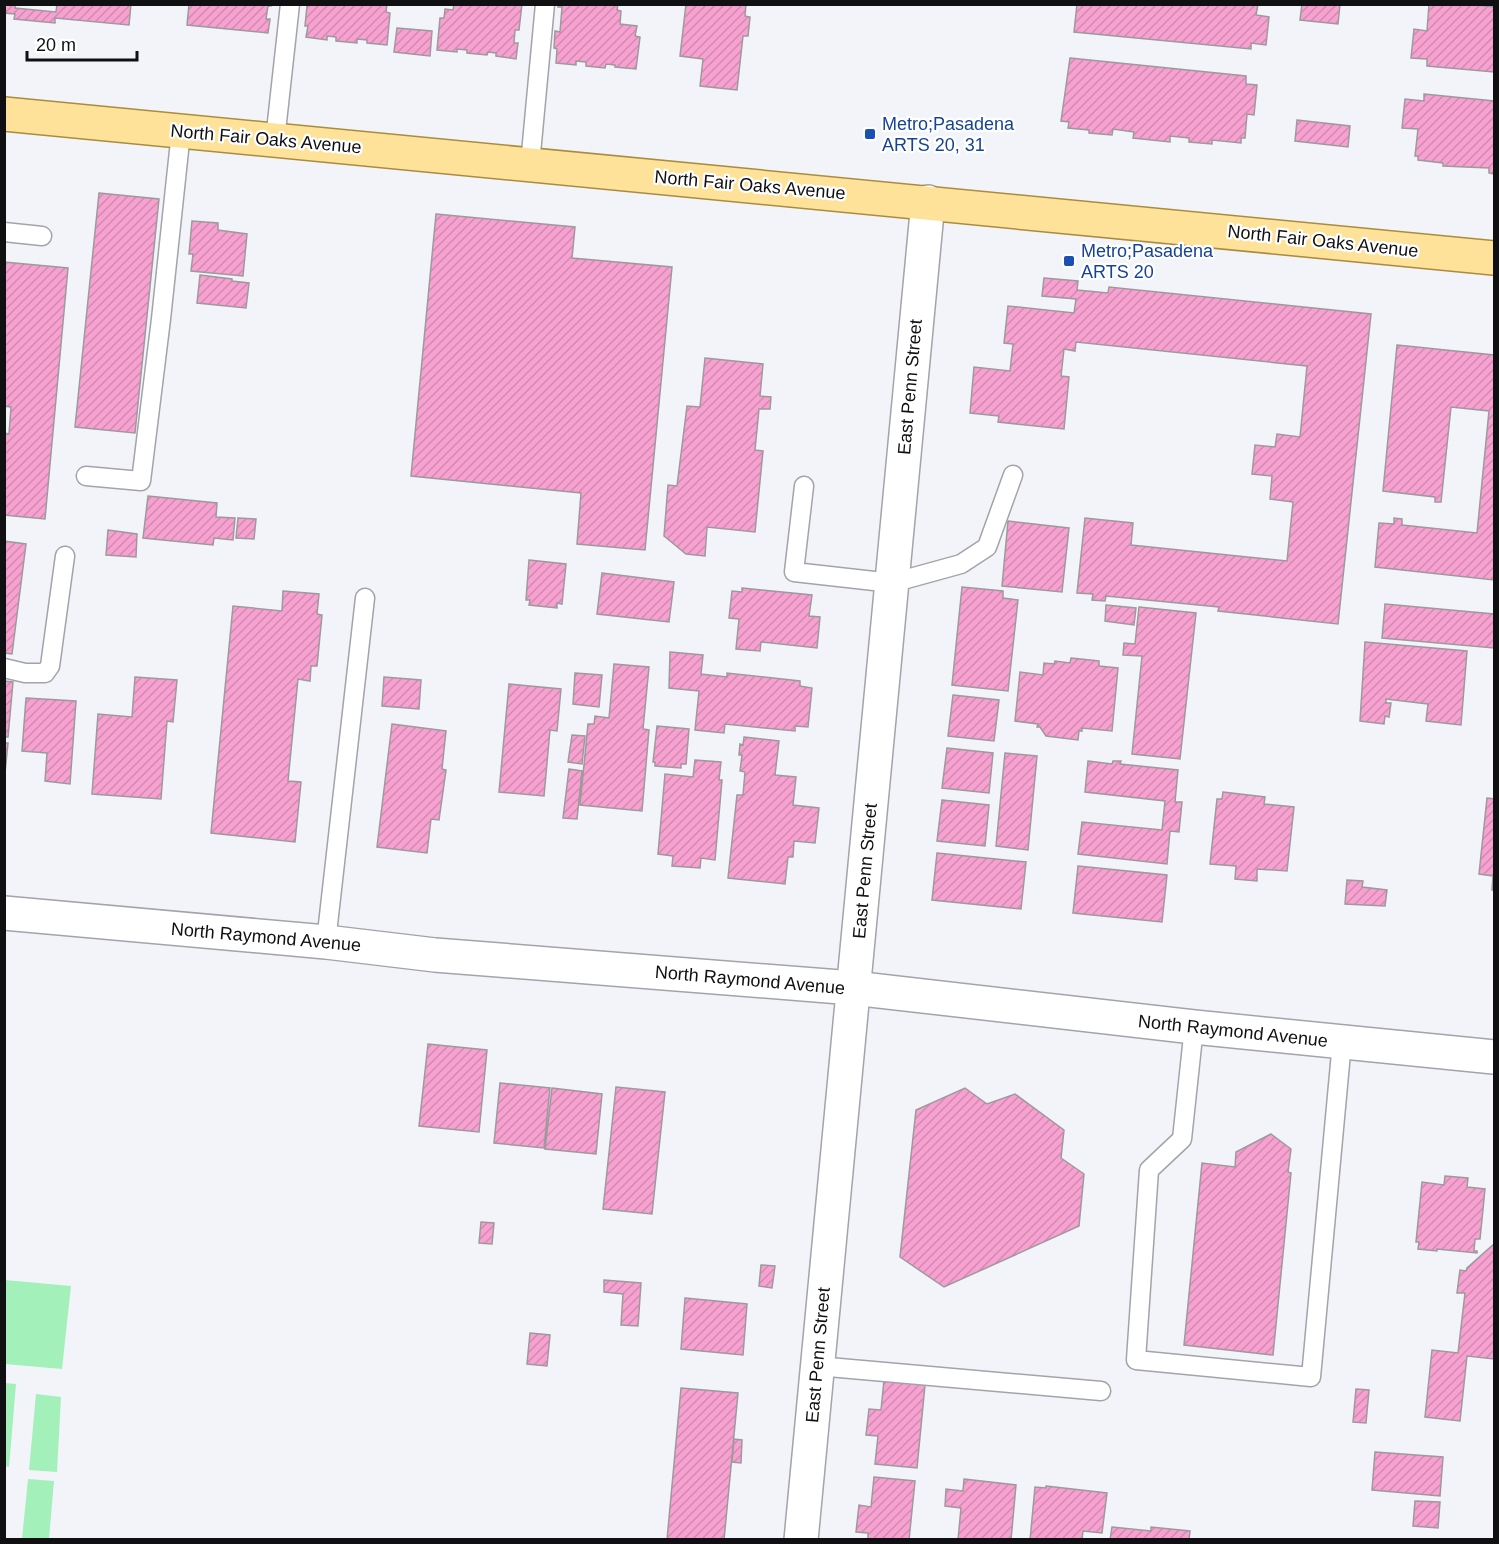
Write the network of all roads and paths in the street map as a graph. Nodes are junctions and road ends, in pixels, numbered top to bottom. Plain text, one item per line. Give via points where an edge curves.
1 (290, 4) edge
2 (545, 4) edge
3 (4, 114) edge
4 (181, 132) junction
5 (276, 140) junction
6 (530, 164) junction
7 (928, 202) junction
8 (4, 232) edge
9 (42, 236) dead end
10 (1494, 258) edge
11 (1013, 475) dead end
12 (86, 476) dead end
13 (804, 486) dead end
14 (65, 556) dead end
15 (892, 583) junction
16 (365, 598) dead end
17 (4, 668) edge
18 (4, 913) edge
19 (326, 942) junction
20 (853, 988) junction
21 (1194, 1027) junction
22 (1342, 1042) junction
23 (1494, 1057) edge
24 (817, 1366) junction
25 (1101, 1391) dead end
26 (801, 1539) edge

1 - 5 lane
2 - 6 lane
3 - 4 main road, North Fair Oaks Avenue
4 - 5 main road, North Fair Oaks Avenue
4 - 12 lane via 141,481
5 - 6 main road, North Fair Oaks Avenue
6 - 7 main road, North Fair Oaks Avenue
7 - 10 main road, North Fair Oaks Avenue
7 - 15 street, East Penn Street
8 - 9 lane
11 - 15 lane via 987,547 961,564
13 - 15 lane via 795,572
14 - 17 lane via 50,666 45,673
15 - 20 street, East Penn Street
16 - 19 lane
18 - 19 street, North Raymond Avenue
19 - 20 street, North Raymond Avenue via 435,955
20 - 21 street, North Raymond Avenue
20 - 24 street, East Penn Street
21 - 22 street, North Raymond Avenue
21 - 22 lane via 1182,1139 1149,1170 1136,1360 1311,1377
22 - 23 street, North Raymond Avenue
24 - 25 lane
24 - 26 street, East Penn Street

